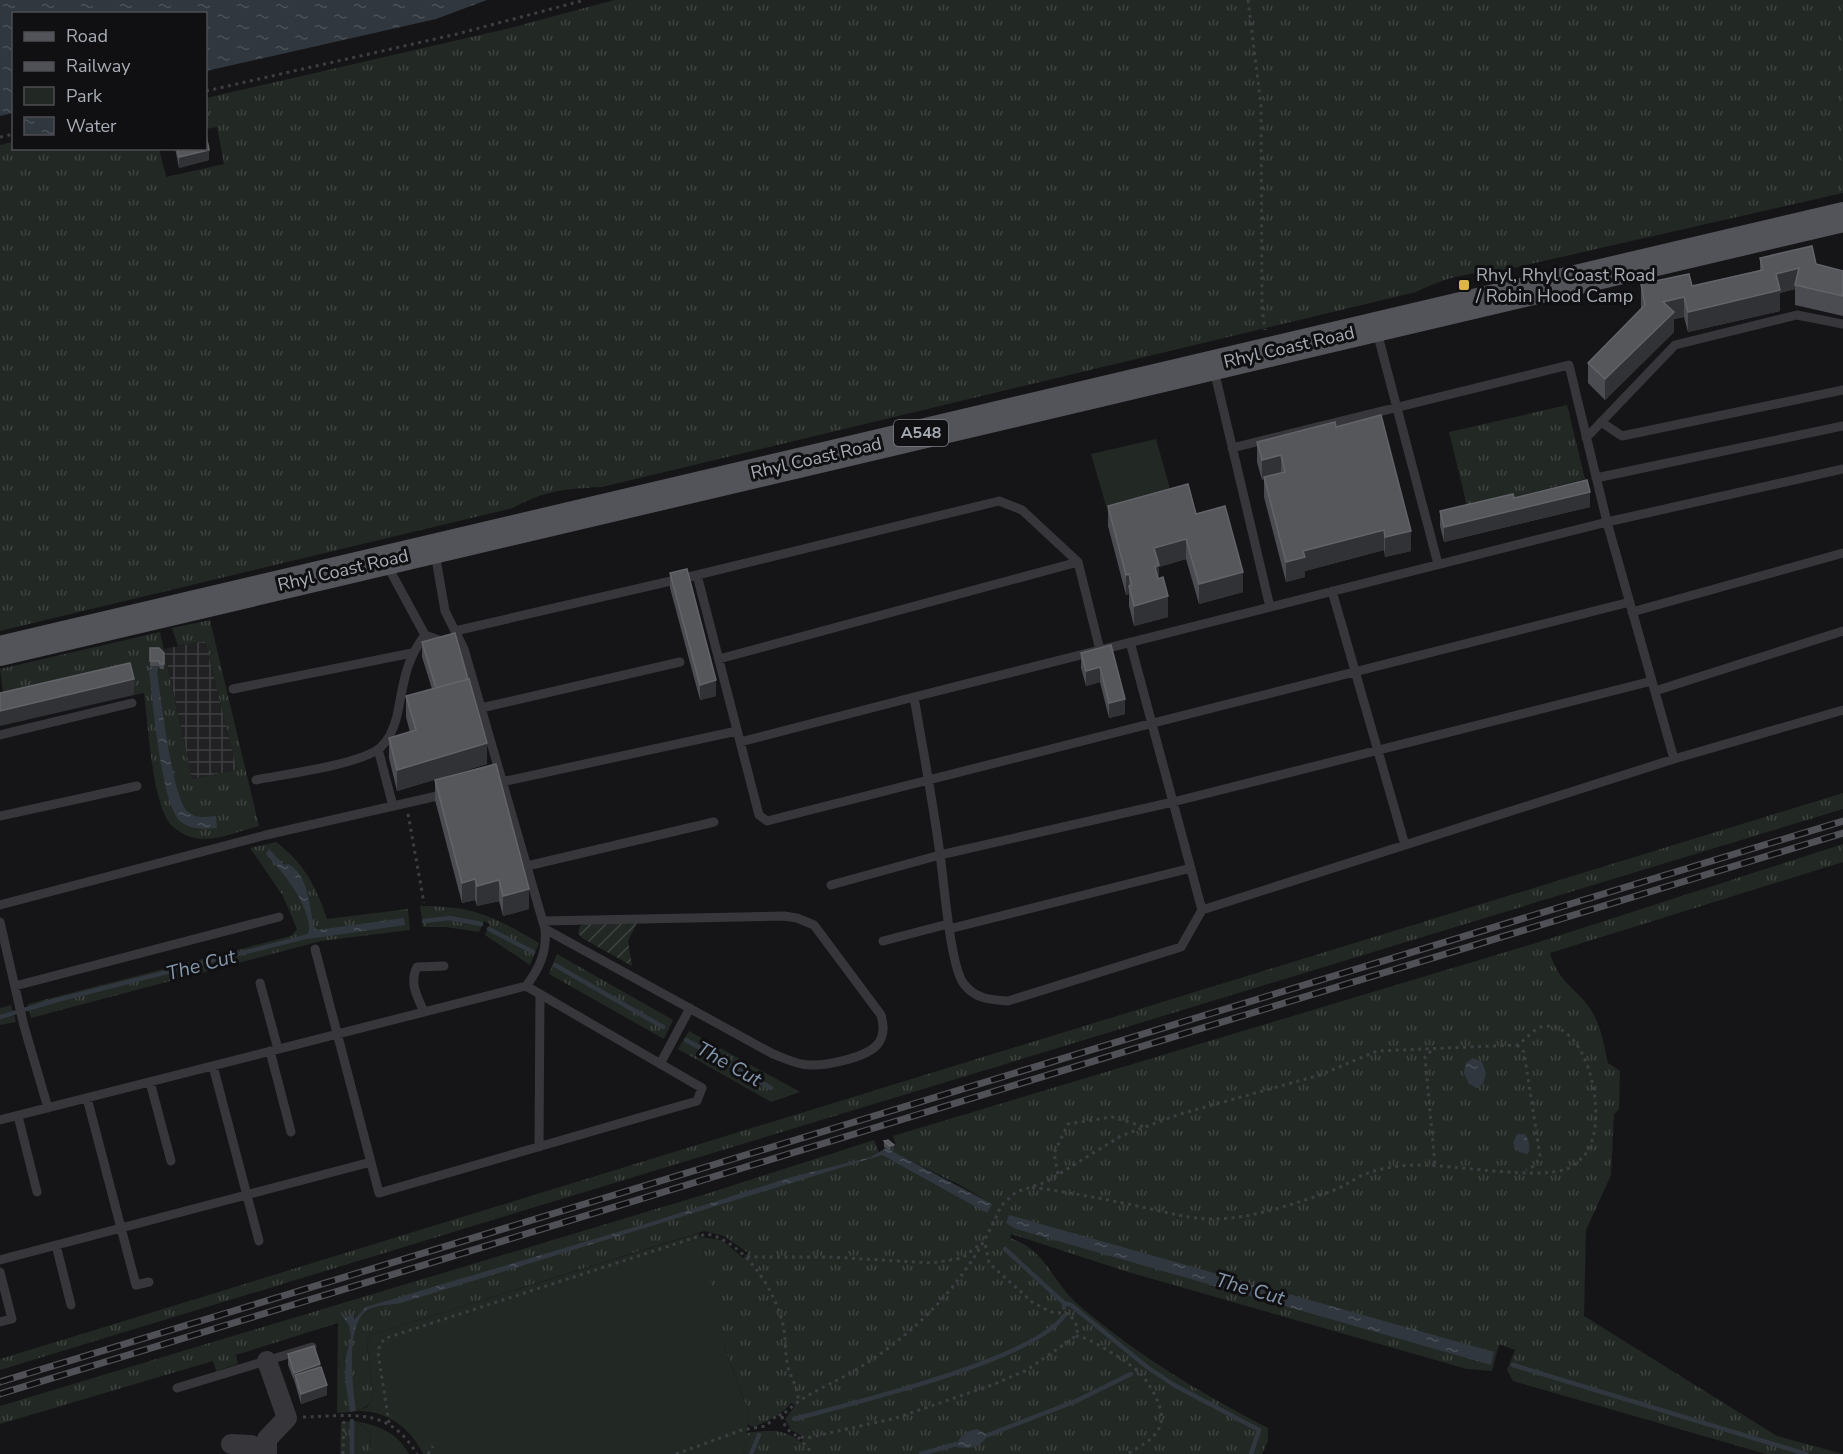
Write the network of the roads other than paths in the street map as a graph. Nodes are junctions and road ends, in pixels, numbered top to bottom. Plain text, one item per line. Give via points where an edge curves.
1 (1843, 216) edge
2 (1843, 324) edge
3 (1376, 326) junction
4 (1213, 365) junction
5 (1843, 390) edge
6 (1397, 407) junction
7 (1601, 422) junction
8 (1843, 426) edge
9 (1586, 438) junction
10 (1232, 448) junction
11 (1843, 470) edge
12 (1596, 478) junction
13 (1607, 522) junction
14 (434, 548) junction
15 (1843, 553) edge
16 (384, 560) junction
17 (1078, 562) junction
18 (1438, 564) junction
19 (697, 575) junction
20 (1332, 591) junction
21 (1270, 607) junction
22 (1631, 607) junction
23 (455, 631) junction
24 (1843, 631) edge
25 (425, 635) junction
26 (1130, 642) junction
27 (464, 649) junction
28 (1100, 650) junction
29 (0, 651) edge
30 (412, 653) junction
31 (718, 659) junction
32 (680, 662) dead end
33 (1355, 673) junction
34 (1652, 681) junction
35 (234, 689) dead end
36 (1655, 691) junction
37 (914, 697) junction
38 (132, 703) dead end
39 (481, 708) junction
40 (1843, 710) edge
41 (1152, 724) junction
42 (737, 731) junction
43 (0, 735) edge
44 (740, 742) junction
45 (378, 749) junction
46 (1377, 750) junction
47 (1674, 759) junction
48 (256, 780) dead end
49 (928, 781) junction
50 (502, 782) junction
51 (492, 784) edge
52 (137, 786) dead end
53 (460, 791) edge
54 (1173, 802) junction
55 (393, 806) junction
56 (0, 816) edge
57 (714, 822) dead end
58 (1405, 845) junction
59 (940, 855) junction
60 (527, 866) junction
61 (1191, 868) junction
62 (831, 885) dead end
63 (0, 905) edge
64 (1202, 910) junction
65 (279, 917) dead end
66 (0, 922) edge
67 (544, 925) junction
68 (949, 926) junction
69 (883, 940) dead end
70 (315, 949) dead end
71 (444, 966) dead end
72 (10, 967) junction
73 (0, 969) edge
74 (260, 983) dead end
75 (15, 986) junction
76 (526, 986) junction
77 (540, 994) junction
78 (690, 1008) junction
79 (424, 1012) junction
80 (338, 1034) junction
81 (274, 1050) junction
82 (660, 1064) junction
83 (213, 1066) junction
84 (150, 1082) junction
85 (87, 1098) junction
86 (48, 1108) junction
87 (18, 1116) junction
88 (0, 1119) edge
89 (291, 1132) dead end
90 (539, 1147) junction
91 (171, 1161) dead end
92 (371, 1162) junction
93 (38, 1192) dead end
94 (246, 1195) junction
95 (121, 1228) junction
96 (259, 1241) dead end
97 (57, 1245) junction
98 (0, 1260) edge
99 (0, 1272) edge
100 (149, 1282) dead end
101 (72, 1305) dead end
102 (0, 1322) edge
103 (312, 1347) edge
104 (267, 1361) junction
105 (177, 1388) dead end
106 (231, 1444) dead end
107 (267, 1454) edge

1 - 3 main road, Rhyl Coast Road / A548
2 - 7 lane via 1797,315 1675,345
3 - 4 main road, Rhyl Coast Road / A548
3 - 6 lane
4 - 10 lane
4 - 14 main road, Rhyl Coast Road / A548
5 - 7 lane via 1622,436
6 - 9 lane via 1569,365
6 - 10 lane
6 - 18 lane
7 - 9 lane
8 - 12 lane
9 - 12 lane
10 - 21 lane
11 - 13 lane
12 - 13 lane
13 - 18 lane
13 - 22 lane
14 - 16 main road, Rhyl Coast Road / A548
14 - 23 lane via 445,611
15 - 22 lane
16 - 25 lane
16 - 29 main road, Rhyl Coast Road / A548
17 - 19 lane via 1022,510 999,501
17 - 28 lane
17 - 31 lane
18 - 20 lane
19 - 23 lane
19 - 31 lane
20 - 21 lane
20 - 33 lane
21 - 26 lane
22 - 33 lane
22 - 34 lane
23 - 27 lane
24 - 36 lane
25 - 27 lane
25 - 30 lane
26 - 28 lane
26 - 41 lane
27 - 39 lane
28 - 37 lane
30 - 35 lane
30 - 45 lane via 394,726
31 - 42 lane
32 - 39 lane
33 - 41 lane
33 - 46 lane
34 - 36 lane
34 - 46 lane
36 - 47 lane
37 - 44 lane
37 - 49 lane
38 - 43 lane
39 - 50 lane
40 - 47 lane
41 - 49 lane
41 - 54 lane
42 - 44 lane
42 - 50 lane
44 - 49 lane via 759,815 767,821
45 - 48 lane via 357,759
45 - 55 lane
46 - 54 lane
46 - 58 lane
47 - 58 lane
49 - 59 lane
50 - 51 lane
50 - 60 lane
52 - 56 lane
53 - 55 lane
54 - 59 lane
54 - 61 lane
55 - 63 lane
57 - 60 lane
58 - 64 lane
59 - 62 lane
59 - 68 lane
60 - 67 lane
61 - 64 lane
61 - 68 lane
64 - 68 lane via 1181,947 1008,1001 974,995 962,982
65 - 75 lane
66 - 72 lane
67 - 76 lane via 546,946
67 - 78 lane
67 - 78 lane via 797,918 814,925 881,1015 884,1027 876,1047 825,1065 806,1066 773,1054
68 - 69 lane
70 - 80 lane
71 - 79 lane via 417,967 413,975 413,989
72 - 73 lane
72 - 75 lane
74 - 81 lane
75 - 86 lane
76 - 77 lane
76 - 79 lane
77 - 82 lane
77 - 90 lane
78 - 82 lane
79 - 80 lane
80 - 81 lane
80 - 92 lane
81 - 83 lane
81 - 89 lane
82 - 90 lane via 702,1088 698,1101
83 - 84 lane
83 - 94 lane
84 - 85 lane
84 - 91 lane
85 - 86 lane
85 - 95 lane
86 - 87 lane
87 - 88 lane
87 - 93 lane
90 - 92 lane via 379,1193
92 - 94 lane
94 - 95 lane
94 - 96 lane
95 - 97 lane
95 - 100 lane via 136,1285
97 - 98 lane
97 - 101 lane
99 - 102 lane via 12,1319
103 - 104 lane
104 - 105 lane
104 - 107 street via 287,1418 267,1439
106 - 107 street via 251,1445

